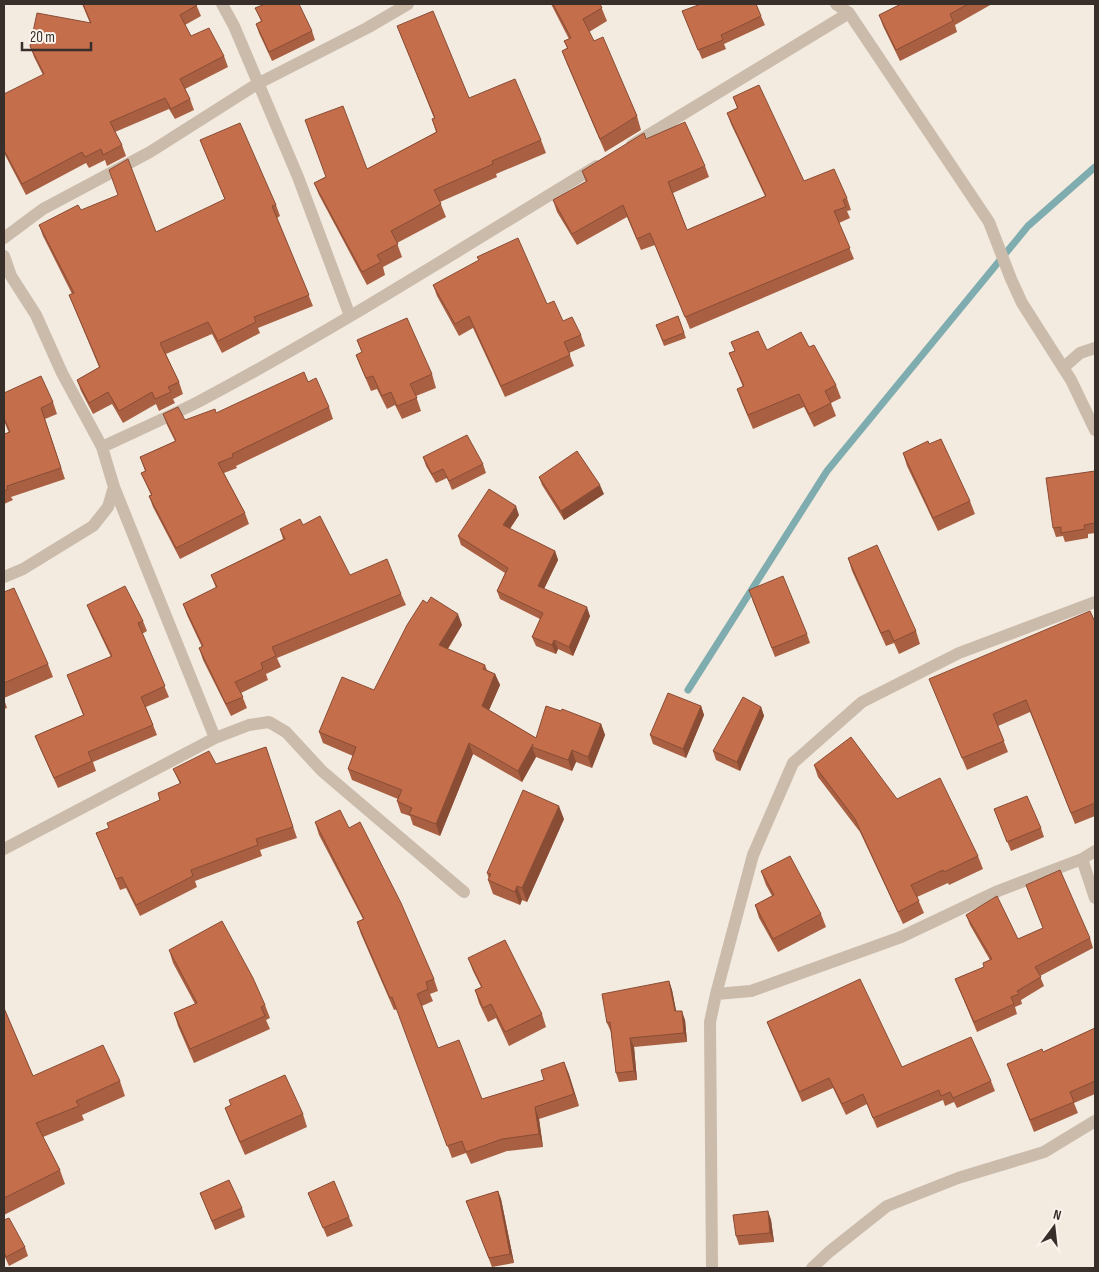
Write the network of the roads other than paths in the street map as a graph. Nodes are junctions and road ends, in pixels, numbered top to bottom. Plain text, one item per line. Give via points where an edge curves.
1 (222, 4) edge
2 (408, 4) edge
3 (836, 4) edge
4 (849, 13) junction
5 (257, 84) junction
6 (621, 152) edge
7 (604, 162) edge
8 (4, 238) edge
9 (4, 256) edge
10 (8, 278) edge
11 (350, 316) junction
12 (1095, 348) edge
13 (1063, 368) junction
14 (1095, 430) edge
15 (102, 447) junction
16 (114, 487) junction
17 (4, 577) edge
18 (1095, 602) edge
19 (216, 738) junction
20 (4, 849) edge
21 (1095, 851) edge
22 (1082, 859) junction
23 (464, 892) dead end
24 (1095, 898) edge
25 (716, 994) junction
26 (1095, 1122) edge
27 (712, 1268) edge
28 (812, 1268) edge

1 - 5 street
2 - 5 street
3 - 4 street
4 - 6 street
4 - 13 street via 989,222 1022,303
5 - 8 street via 150,152 43,210
5 - 11 street via 298,177
7 - 11 street
9 - 10 street
10 - 15 street via 36,315 62,373
11 - 15 street via 197,402
12 - 13 street via 1080,353
13 - 14 street
15 - 16 street
16 - 17 street via 108,507 93,526 23,569
16 - 19 street
18 - 25 street via 959,653 862,702 793,763 753,855
19 - 20 street
19 - 23 street via 249,725 269,722 286,732 322,771
21 - 22 street
22 - 24 street
22 - 25 street via 998,891 902,937 751,991
25 - 27 street via 710,1022
26 - 28 street via 1044,1152 958,1178 887,1206

